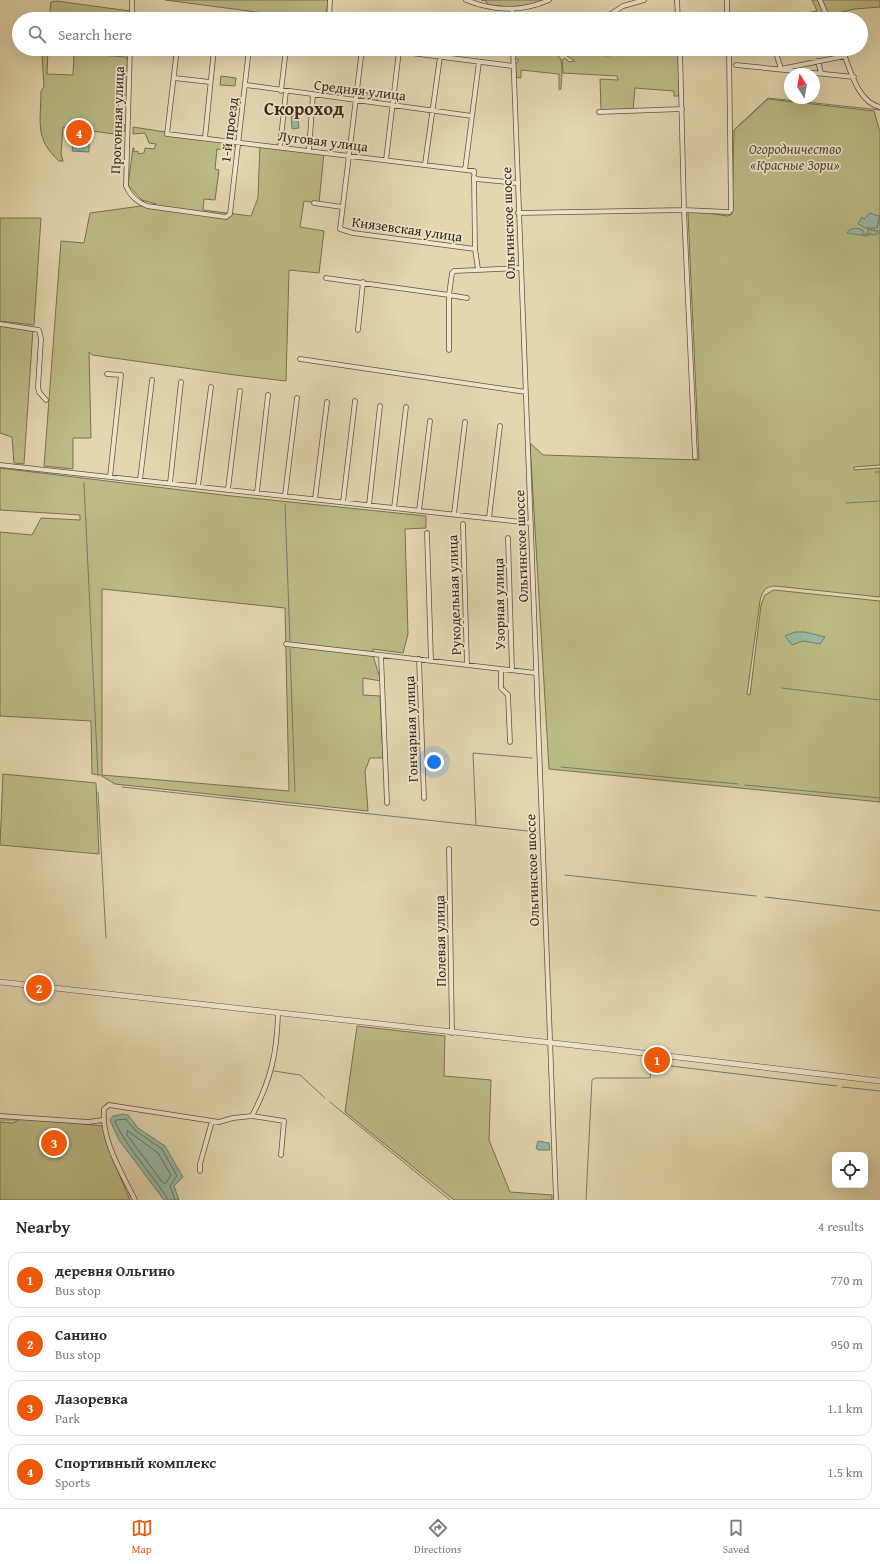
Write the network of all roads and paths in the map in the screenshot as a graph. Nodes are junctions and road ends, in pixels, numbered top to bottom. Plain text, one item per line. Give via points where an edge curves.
1 (132, 0) edge
2 (330, 0) edge
3 (466, 0) edge
4 (549, 0) edge
5 (644, 0) edge
6 (677, 0) edge
7 (727, 0) edge
8 (820, 0) edge
9 (512, 10) joint
10 (132, 12) edge
11 (329, 12) edge
12 (614, 12) edge
13 (678, 12) edge
14 (727, 12) edge
15 (825, 12) edge
16 (130, 56) edge
17 (176, 56) edge
18 (213, 56) edge
19 (248, 56) edge
20 (286, 56) edge
21 (361, 56) edge
22 (399, 56) edge
23 (432, 56) edge
24 (513, 56) edge
25 (680, 56) edge
26 (729, 56) edge
27 (777, 56) edge
28 (845, 56) joint
29 (440, 57) junction
30 (818, 61) junction
31 (479, 62) junction
32 (736, 65) dead end
33 (513, 66) junction
34 (781, 69) junction
35 (821, 74) junction
36 (854, 77) junction
37 (174, 78) junction
38 (210, 82) junction
39 (246, 85) junction
40 (284, 91) junction
41 (313, 95) junction
42 (356, 101) junction
43 (394, 106) junction
44 (880, 107) edge
45 (682, 109) junction
46 (432, 111) junction
47 (599, 112) dead end
48 (472, 116) junction
49 (205, 138) junction
50 (238, 142) junction
51 (280, 147) junction
52 (309, 150) junction
53 (349, 155) junction
54 (386, 160) junction
55 (425, 164) junction
56 (464, 170) junction
57 (474, 175) junction
58 (517, 184) junction
59 (314, 203) dead end
60 (342, 207) junction
61 (684, 210) junction
62 (518, 213) junction
63 (230, 214) joint
64 (475, 249) junction
65 (520, 268) junction
66 (478, 269) junction
67 (326, 278) dead end
68 (363, 282) junction
69 (449, 294) junction
70 (467, 298) dead end
71 (0, 324) edge
72 (358, 330) dead end
73 (449, 350) dead end
74 (300, 359) dead end
75 (107, 374) dead end
76 (152, 380) dead end
77 (182, 382) dead end
78 (211, 387) dead end
79 (240, 391) dead end
80 (526, 392) junction
81 (268, 395) dead end
82 (297, 398) dead end
83 (46, 400) dead end
84 (355, 401) dead end
85 (326, 402) dead end
86 (380, 406) dead end
87 (406, 407) dead end
88 (430, 421) dead end
89 (465, 422) dead end
90 (500, 426) dead end
91 (695, 457) dead end
92 (0, 465) edge
93 (110, 477) junction
94 (140, 480) junction
95 (170, 483) junction
96 (198, 486) junction
97 (228, 489) junction
98 (257, 492) junction
99 (285, 495) junction
100 (315, 499) junction
101 (343, 502) junction
102 (369, 505) junction
103 (394, 508) junction
104 (420, 511) junction
105 (454, 514) junction
106 (489, 518) junction
107 (531, 523) junction
108 (463, 524) dead end
109 (426, 533) dead end
110 (508, 538) dead end
111 (286, 644) dead end
112 (381, 655) junction
113 (419, 659) junction
114 (431, 661) junction
115 (468, 665) junction
116 (501, 669) junction
117 (512, 670) junction
118 (536, 673) junction
119 (510, 742) dead end
120 (424, 798) dead end
121 (388, 802) dead end
122 (449, 849) dead end
123 (0, 982) edge
124 (278, 1013) junction
125 (452, 1033) junction
126 (549, 1043) junction
127 (880, 1081) edge
128 (0, 1116) edge
129 (252, 1116) junction
130 (103, 1120) junction
131 (212, 1121) junction
132 (281, 1155) dead end
133 (200, 1171) dead end
134 (135, 1200) edge
135 (556, 1200) edge

1 - 10 street
2 - 11 street
3 - 9 street
4 - 9 street
5 - 12 street via 623,6
6 - 13 street
7 - 14 street
8 - 15 street
16 - 63 street, Прогонная улица via 126,186 128,191 139,203 147,206 226,216
17 - 37 street
18 - 38 street
19 - 39 street, 1-й проезд
20 - 40 street
21 - 42 street
22 - 43 street
23 - 29 street
24 - 33 street, Ольгинское шоссе
25 - 45 street
26 - 61 street via 731,210 726,213
27 - 34 street
28 - 30 street
28 - 36 street
29 - 31 street
29 - 46 street
30 - 34 street
30 - 35 street
31 - 33 street
31 - 48 street
32 - 34 street
33 - 58 street, Ольгинское шоссе
34 - 35 street
35 - 36 street
36 - 44 street via 865,99
37 - 38 street
37 - 49 street, Луговая улица via 167,134
38 - 49 street
39 - 40 street, Средняя улица
39 - 50 street, 1-й проезд
40 - 41 street, Средняя улица
40 - 51 street
41 - 42 street, Средняя улица
41 - 52 street
42 - 43 street, Средняя улица
42 - 53 street
43 - 46 street, Средняя улица
43 - 54 street
45 - 47 street
45 - 61 street
46 - 48 street, Средняя улица
46 - 55 street
48 - 56 street
49 - 50 street, Луговая улица
50 - 51 street, Луговая улица
50 - 63 street, 1-й проезд
51 - 52 street, Луговая улица
52 - 53 street, Луговая улица
53 - 54 street, Луговая улица
53 - 60 street
54 - 55 street, Луговая улица
55 - 56 street, Луговая улица
56 - 57 street, Луговая улица via 474,171
57 - 58 street, Луговая улица via 476,179
57 - 64 street
58 - 62 street, Ольгинское шоссе
59 - 60 street
60 - 64 street, Князевская улица via 342,231
61 - 62 street
61 - 91 street
62 - 65 street, Ольгинское шоссе
64 - 66 street
65 - 66 street
65 - 80 street, Ольгинское шоссе
66 - 69 street via 454,271
67 - 68 street
68 - 69 street
68 - 72 street
69 - 70 street
69 - 73 street
71 - 83 street via 39,330 42,340 38,387
74 - 80 street
75 - 93 street via 121,375
76 - 94 street
77 - 95 street
78 - 96 street
79 - 97 street
80 - 107 street, Ольгинское шоссе
81 - 98 street
82 - 99 street
84 - 101 street
85 - 100 street
86 - 102 street
87 - 103 street
88 - 104 street
89 - 105 street
90 - 106 street
92 - 93 street
93 - 94 street
94 - 95 street
95 - 96 street
96 - 97 street
97 - 98 street
98 - 99 street
99 - 100 street
100 - 101 street
101 - 102 street
102 - 103 street
103 - 104 street
104 - 105 street
105 - 106 street
106 - 107 street
107 - 118 street, Ольгинское шоссе
108 - 115 street, Рукодельная улица
109 - 114 street
110 - 117 street, Узорная улица
111 - 112 street
112 - 113 street
112 - 121 street
113 - 114 street
113 - 120 street, Гончарная улица
114 - 115 street
115 - 116 street
116 - 117 street
116 - 119 street via 501,688 508,695
117 - 118 street
118 - 126 street, Ольгинское шоссе
122 - 125 street, Полевая улица
123 - 124 street
124 - 125 street
124 - 129 street via 273,1067
125 - 126 street
126 - 127 street
126 - 135 street, Ольгинское шоссе
128 - 130 street via 88,1122
129 - 131 street
129 - 132 street via 284,1121
130 - 131 street via 104,1109 108,1106
130 - 134 street via 118,1165
131 - 133 street

